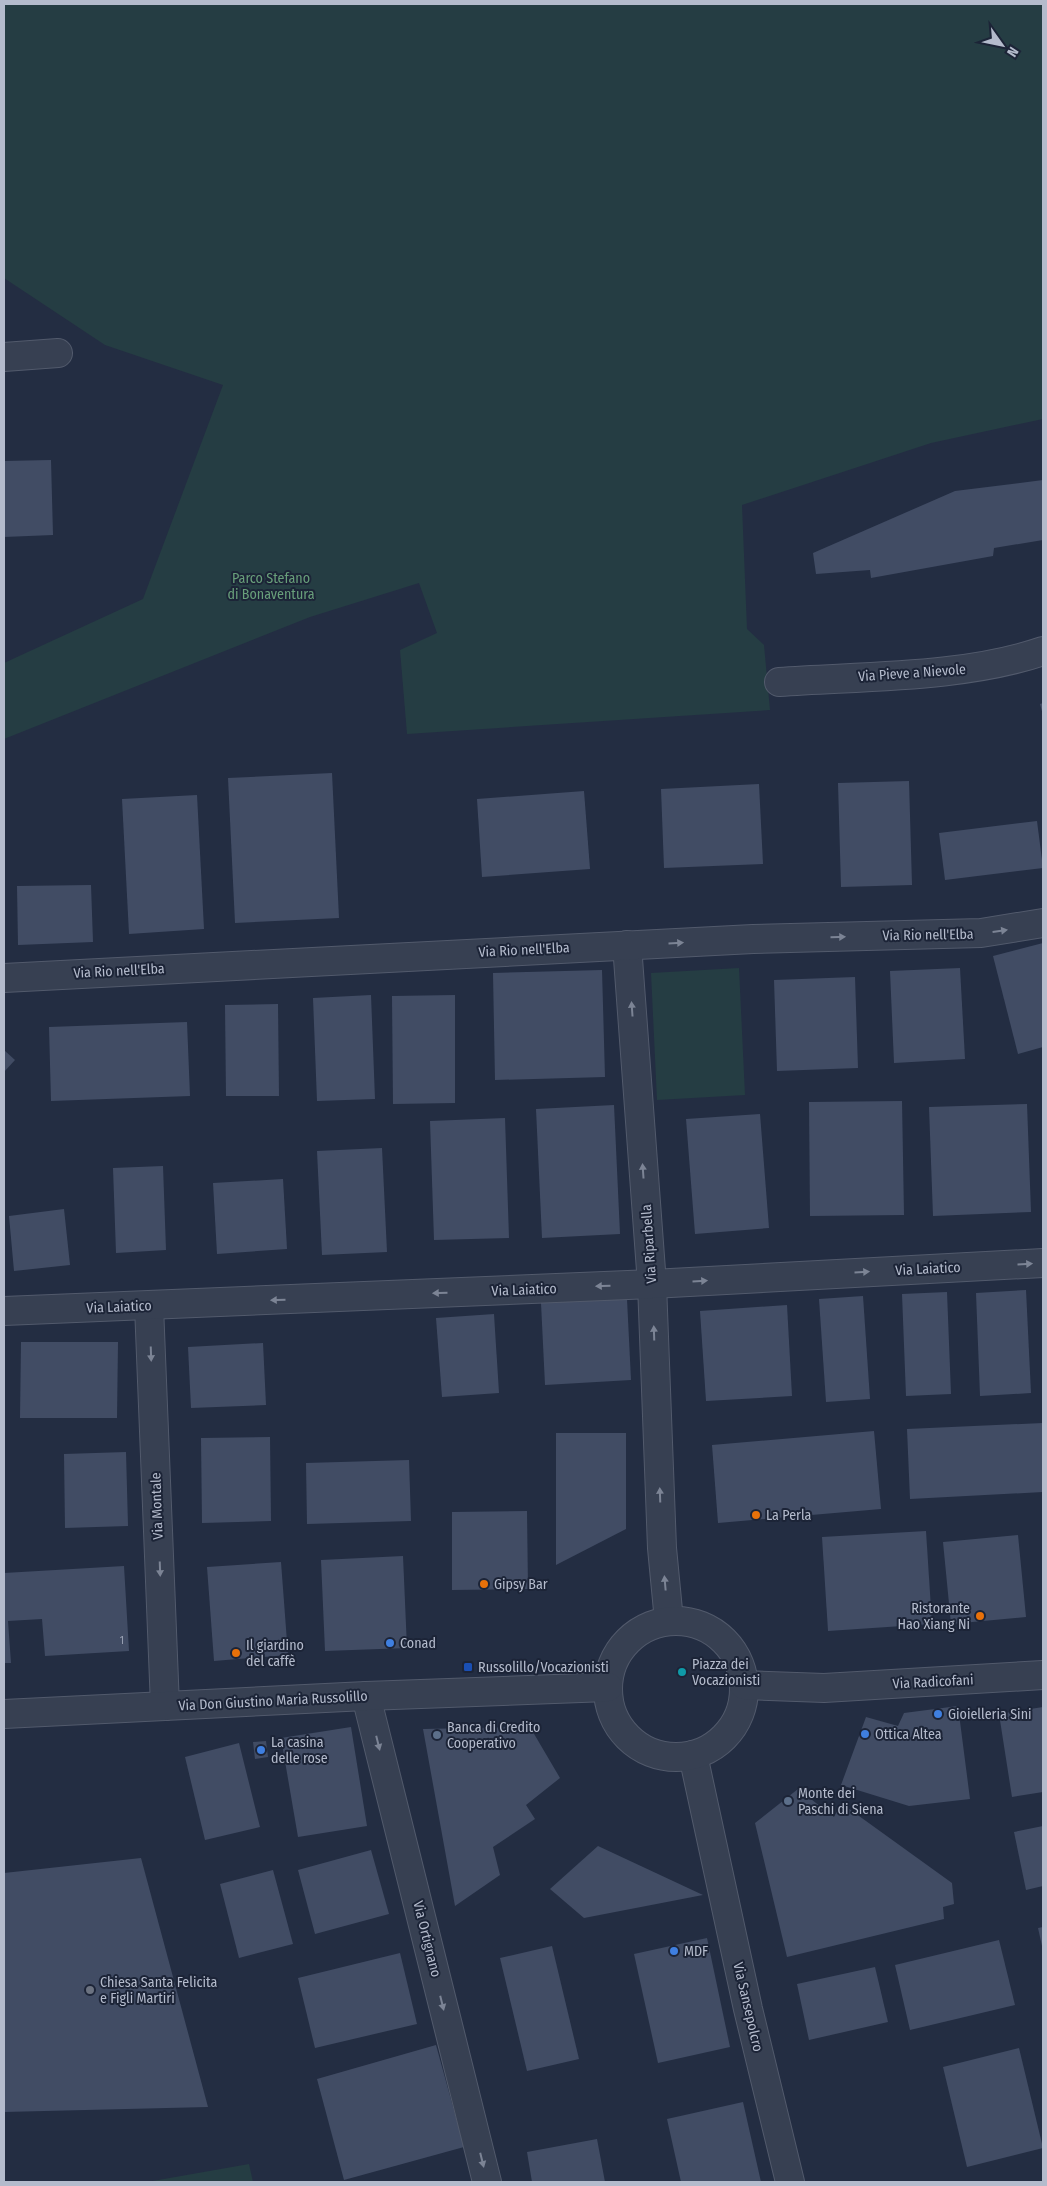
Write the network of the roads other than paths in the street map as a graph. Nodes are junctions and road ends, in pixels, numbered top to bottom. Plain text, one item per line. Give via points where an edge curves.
1 (58, 353) dead end
2 (4, 357) edge
3 (1043, 651) edge
4 (779, 682) dead end
5 (1043, 923) edge
6 (627, 945) junction
7 (4, 978) edge
8 (1043, 1263) edge
9 (652, 1284) junction
10 (149, 1306) junction
11 (4, 1311) edge
12 (669, 1622) junction
13 (1043, 1675) edge
14 (744, 1686) junction
15 (608, 1687) junction
16 (366, 1696) junction
17 (165, 1706) junction
18 (4, 1714) edge
19 (693, 1755) junction
20 (487, 2182) edge
21 (790, 2182) edge

1 - 2 street
3 - 4 street, Via Pieve a Nievole via 970,669
6 -> 5 street, Via Rio nell'Elba via 981,933
6 - 7 street, Via Rio nell'Elba
9 -> 6 street, Via Riparbella
9 -> 8 street, Via Laiatico
9 -> 10 street, Via Laiatico
12 -> 9 street, Via Riparbella via 662,1544
10 - 11 street, Via Laiatico
10 -> 17 street, Via Montale
12 - 14 street via 689,1622 710,1630 727,1644 739,1662
12 - 15 street via 647,1628 630,1639 617,1656
13 - 14 street, Via Radicofani via 824,1688
14 - 19 street via 743,1702 726,1736 711,1748
15 - 16 street, Via Don Giustino Maria Russolillo
15 - 19 street via 615,1719 628,1738 647,1751 670,1757
16 - 17 street, Via Don Giustino Maria Russolillo
16 -> 20 street, Via Ortignano
17 - 18 street, Via Don Giustino Maria Russolillo
19 - 21 street, Via Sansepolcro via 748,2009

